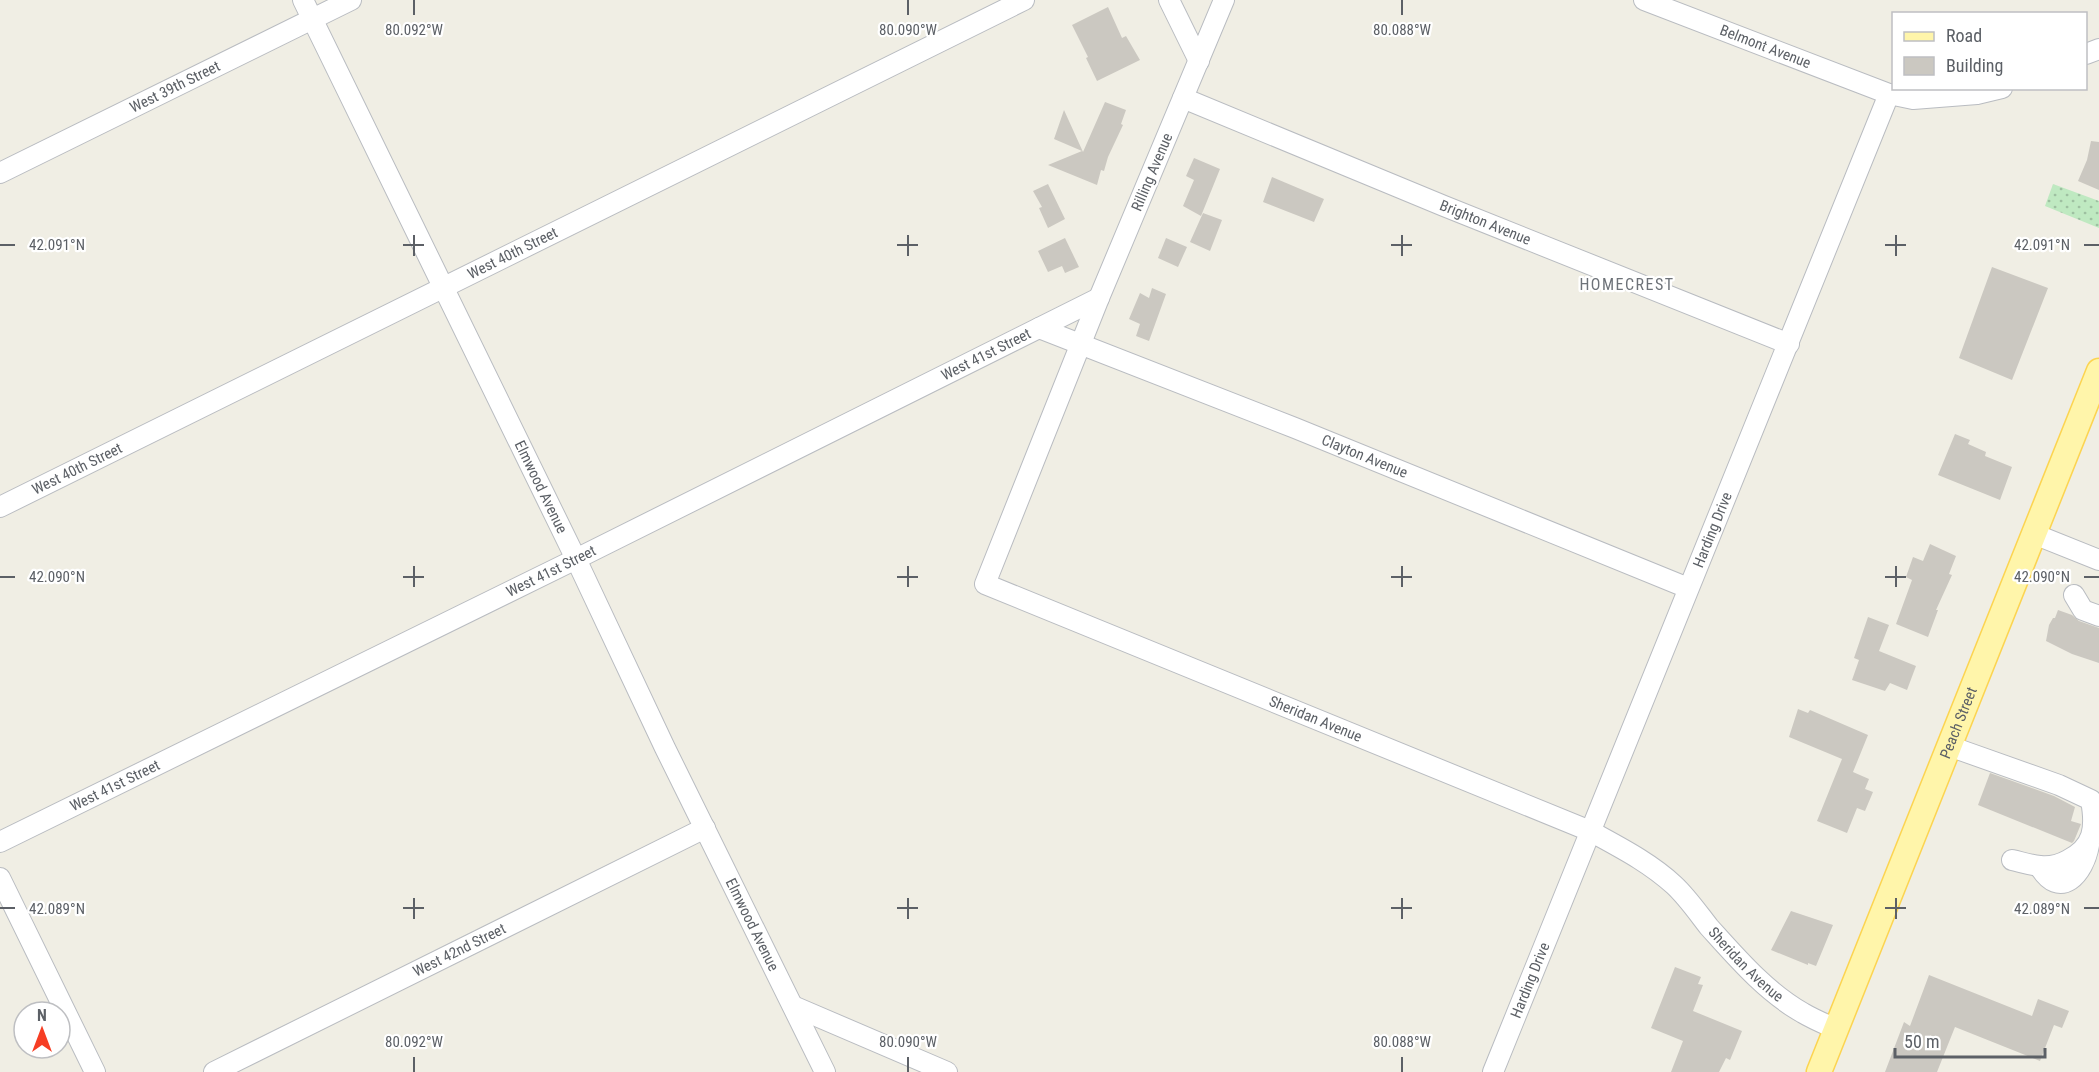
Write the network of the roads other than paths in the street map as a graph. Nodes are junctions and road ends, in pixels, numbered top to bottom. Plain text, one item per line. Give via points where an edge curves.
1 (303, 0) edge
2 (351, 0) edge
3 (1024, 0) edge
4 (1169, 0) edge
5 (1224, 0) edge
6 (1644, 0) edge
7 (313, 19) junction
8 (1199, 61) junction
9 (1994, 90) edge
10 (1889, 94) junction
11 (1183, 98) junction
12 (0, 173) edge
13 (442, 287) junction
14 (1099, 298) junction
15 (1039, 328) junction
16 (1081, 344) junction
17 (1789, 344) junction
18 (2099, 372) edge
19 (0, 507) edge
20 (2034, 534) junction
21 (576, 559) junction
22 (2099, 560) edge
23 (1688, 588) junction
24 (2074, 595) dead end
25 (2099, 616) edge
26 (1949, 746) junction
27 (705, 828) junction
28 (1590, 831) junction
29 (0, 842) edge
30 (2012, 860) dead end
31 (0, 878) edge
32 (794, 1006) junction
33 (1836, 1029) junction
34 (95, 1072) edge
35 (214, 1072) edge
36 (825, 1072) edge
37 (947, 1072) edge
38 (1493, 1072) edge
39 (1819, 1072) edge

1 - 7 street, Elmwood Avenue
2 - 7 street, West 39th Street
3 - 13 street, West 40th Street
4 - 8 street
5 - 8 street, Rilling Avenue
6 - 10 street, Belmont Avenue
7 - 12 street, West 39th Street
7 - 13 street, Elmwood Avenue
8 - 11 street, Rilling Avenue
9 - 10 street via 1913,99
10 - 17 street, Harding Drive
11 - 14 street, Rilling Avenue
11 - 17 street, Brighton Avenue
13 - 19 street, West 40th Street
13 - 21 street, Elmwood Avenue
14 - 15 street, West 41st Street
14 - 16 street, Rilling Avenue
15 - 16 street, Clayton Avenue
15 - 21 street, West 41st Street
16 - 23 street, Clayton Avenue
16 - 28 street, Sheridan Avenue via 985,584
17 - 23 street, Harding Drive
18 - 20 main road, Peach Street
20 - 22 street
20 - 26 main road, Peach Street
21 - 27 street, Elmwood Avenue
21 - 29 street, West 41st Street
23 - 28 street, Harding Drive
24 - 25 street via 2083,610
26 - 30 street via 2091,800 2093,824 2089,845 2083,852 2052,866
26 - 33 main road, Peach Street
27 - 32 street, Elmwood Avenue
27 - 35 street, West 42nd Street
28 - 33 street, Sheridan Avenue via 1657,870 1676,886 1749,970 1802,1013
28 - 38 street, Harding Drive
31 - 34 street
32 - 36 street, Elmwood Avenue
32 - 37 street
33 - 39 main road, Peach Street

